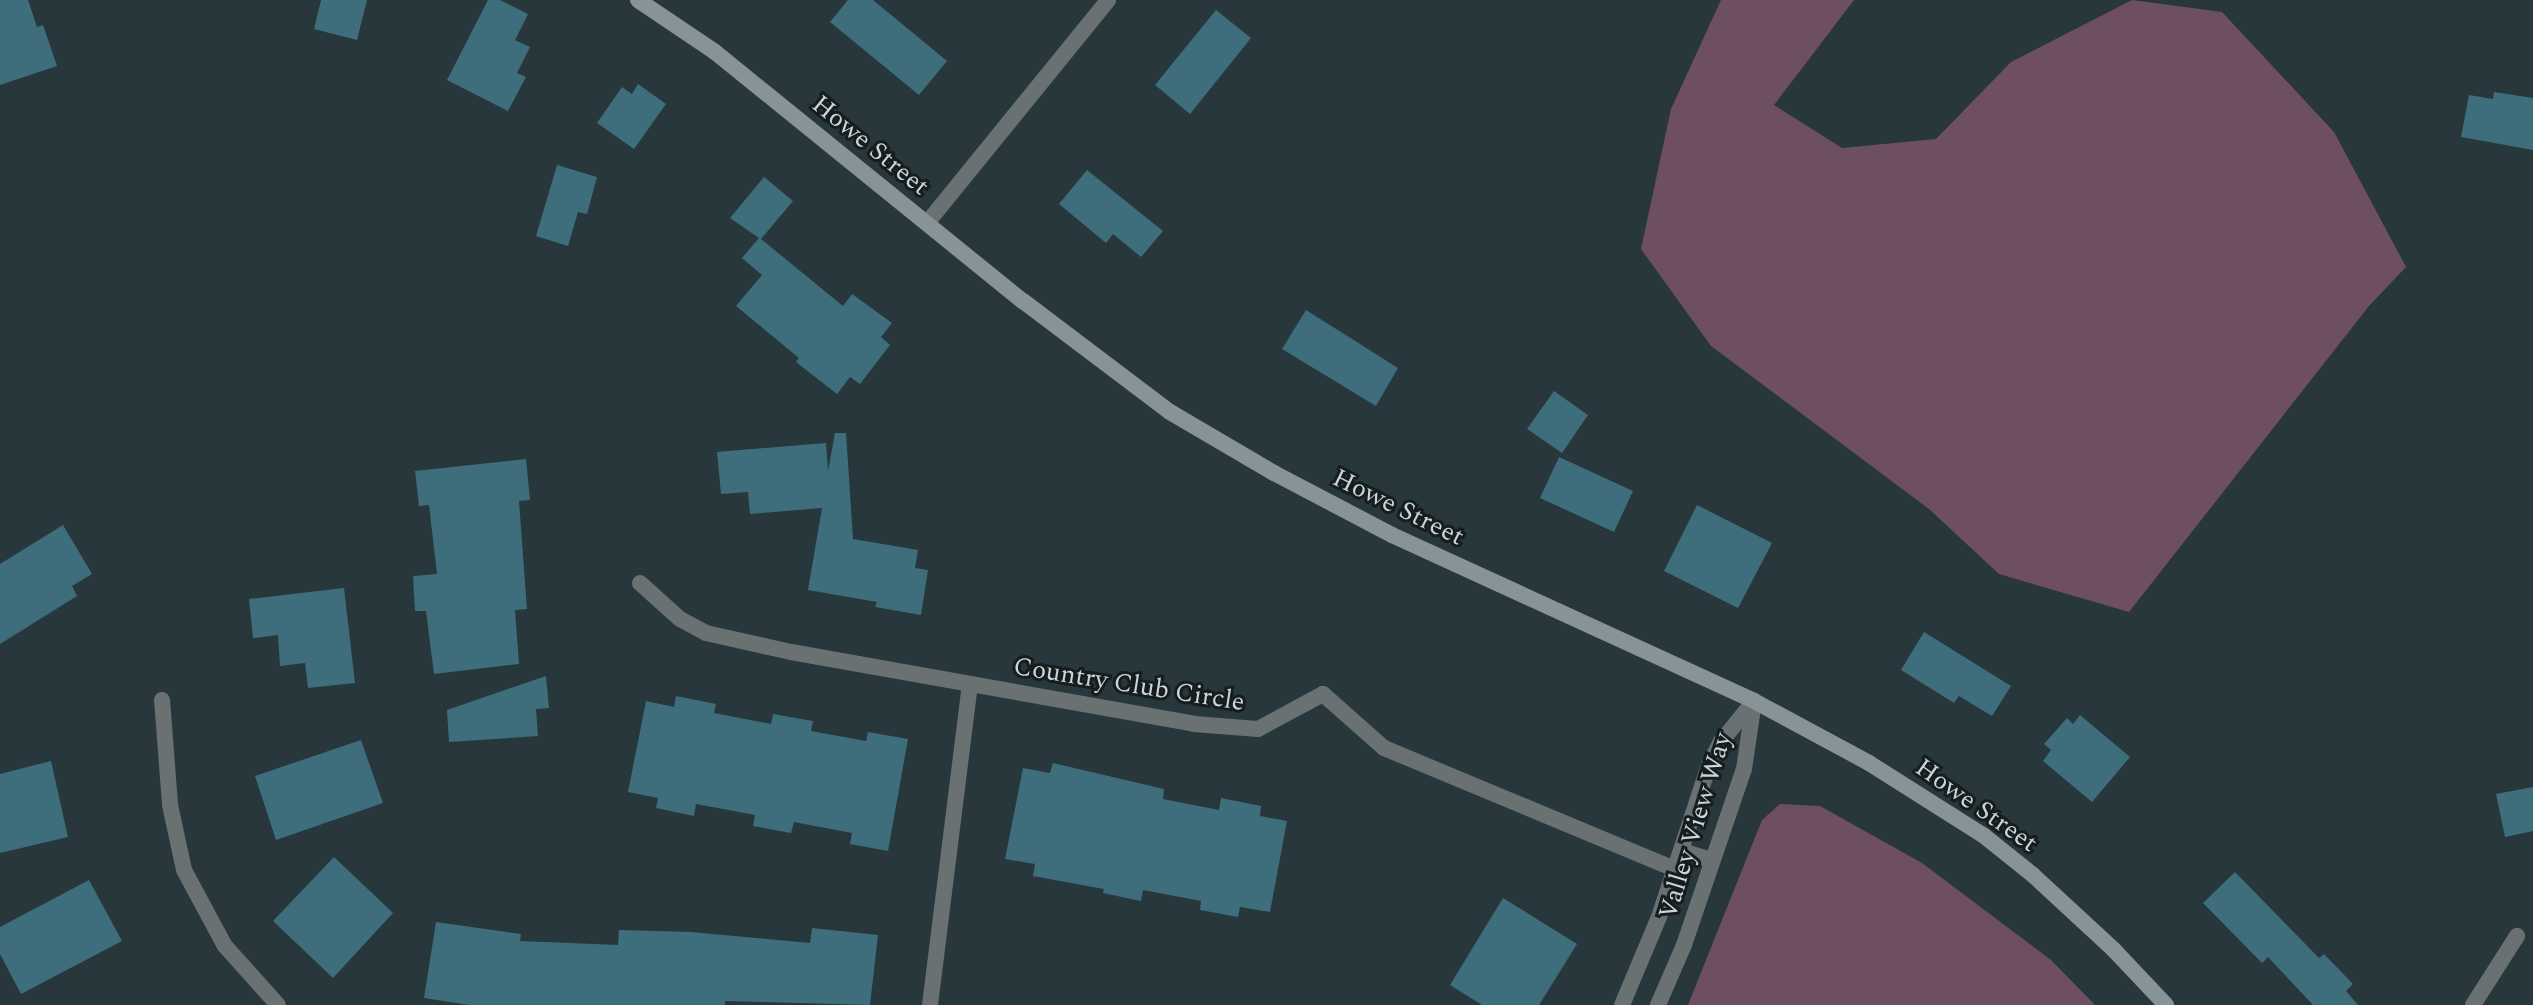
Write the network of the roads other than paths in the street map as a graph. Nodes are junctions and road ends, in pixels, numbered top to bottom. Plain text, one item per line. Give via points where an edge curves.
1 (638, 0) edge
2 (1108, 0) edge
3 (927, 223) junction
4 (640, 583) dead end
5 (970, 685) junction
6 (162, 700) dead end
7 (1754, 701) junction
8 (1682, 851) junction
9 (1712, 860) junction
10 (1675, 869) junction
11 (2517, 936) dead end
12 (278, 1005) edge
13 (930, 1005) edge
14 (1622, 1005) edge
15 (1658, 1005) edge
16 (2166, 1005) edge
17 (2473, 1005) edge

1 - 3 main road, Howe Street via 727,61
2 - 3 street
3 - 7 main road, Howe Street via 1170,412 1274,473 1392,535
4 - 5 street, Country Club Circle via 680,619 706,633
5 - 10 street, Country Club Circle via 1194,724 1258,729 1323,694 1384,748
5 - 13 street
6 - 12 street via 170,805 184,870 225,946
7 - 8 street, Valley View Way via 1709,765
7 - 9 street, Valley View Way via 1744,769
7 - 16 main road, Howe Street via 1869,763 1983,835 2073,911
8 - 9 street
8 - 10 street, Valley View Way
9 - 15 street, Valley View Way
10 - 14 street, Valley View Way
11 - 17 street

